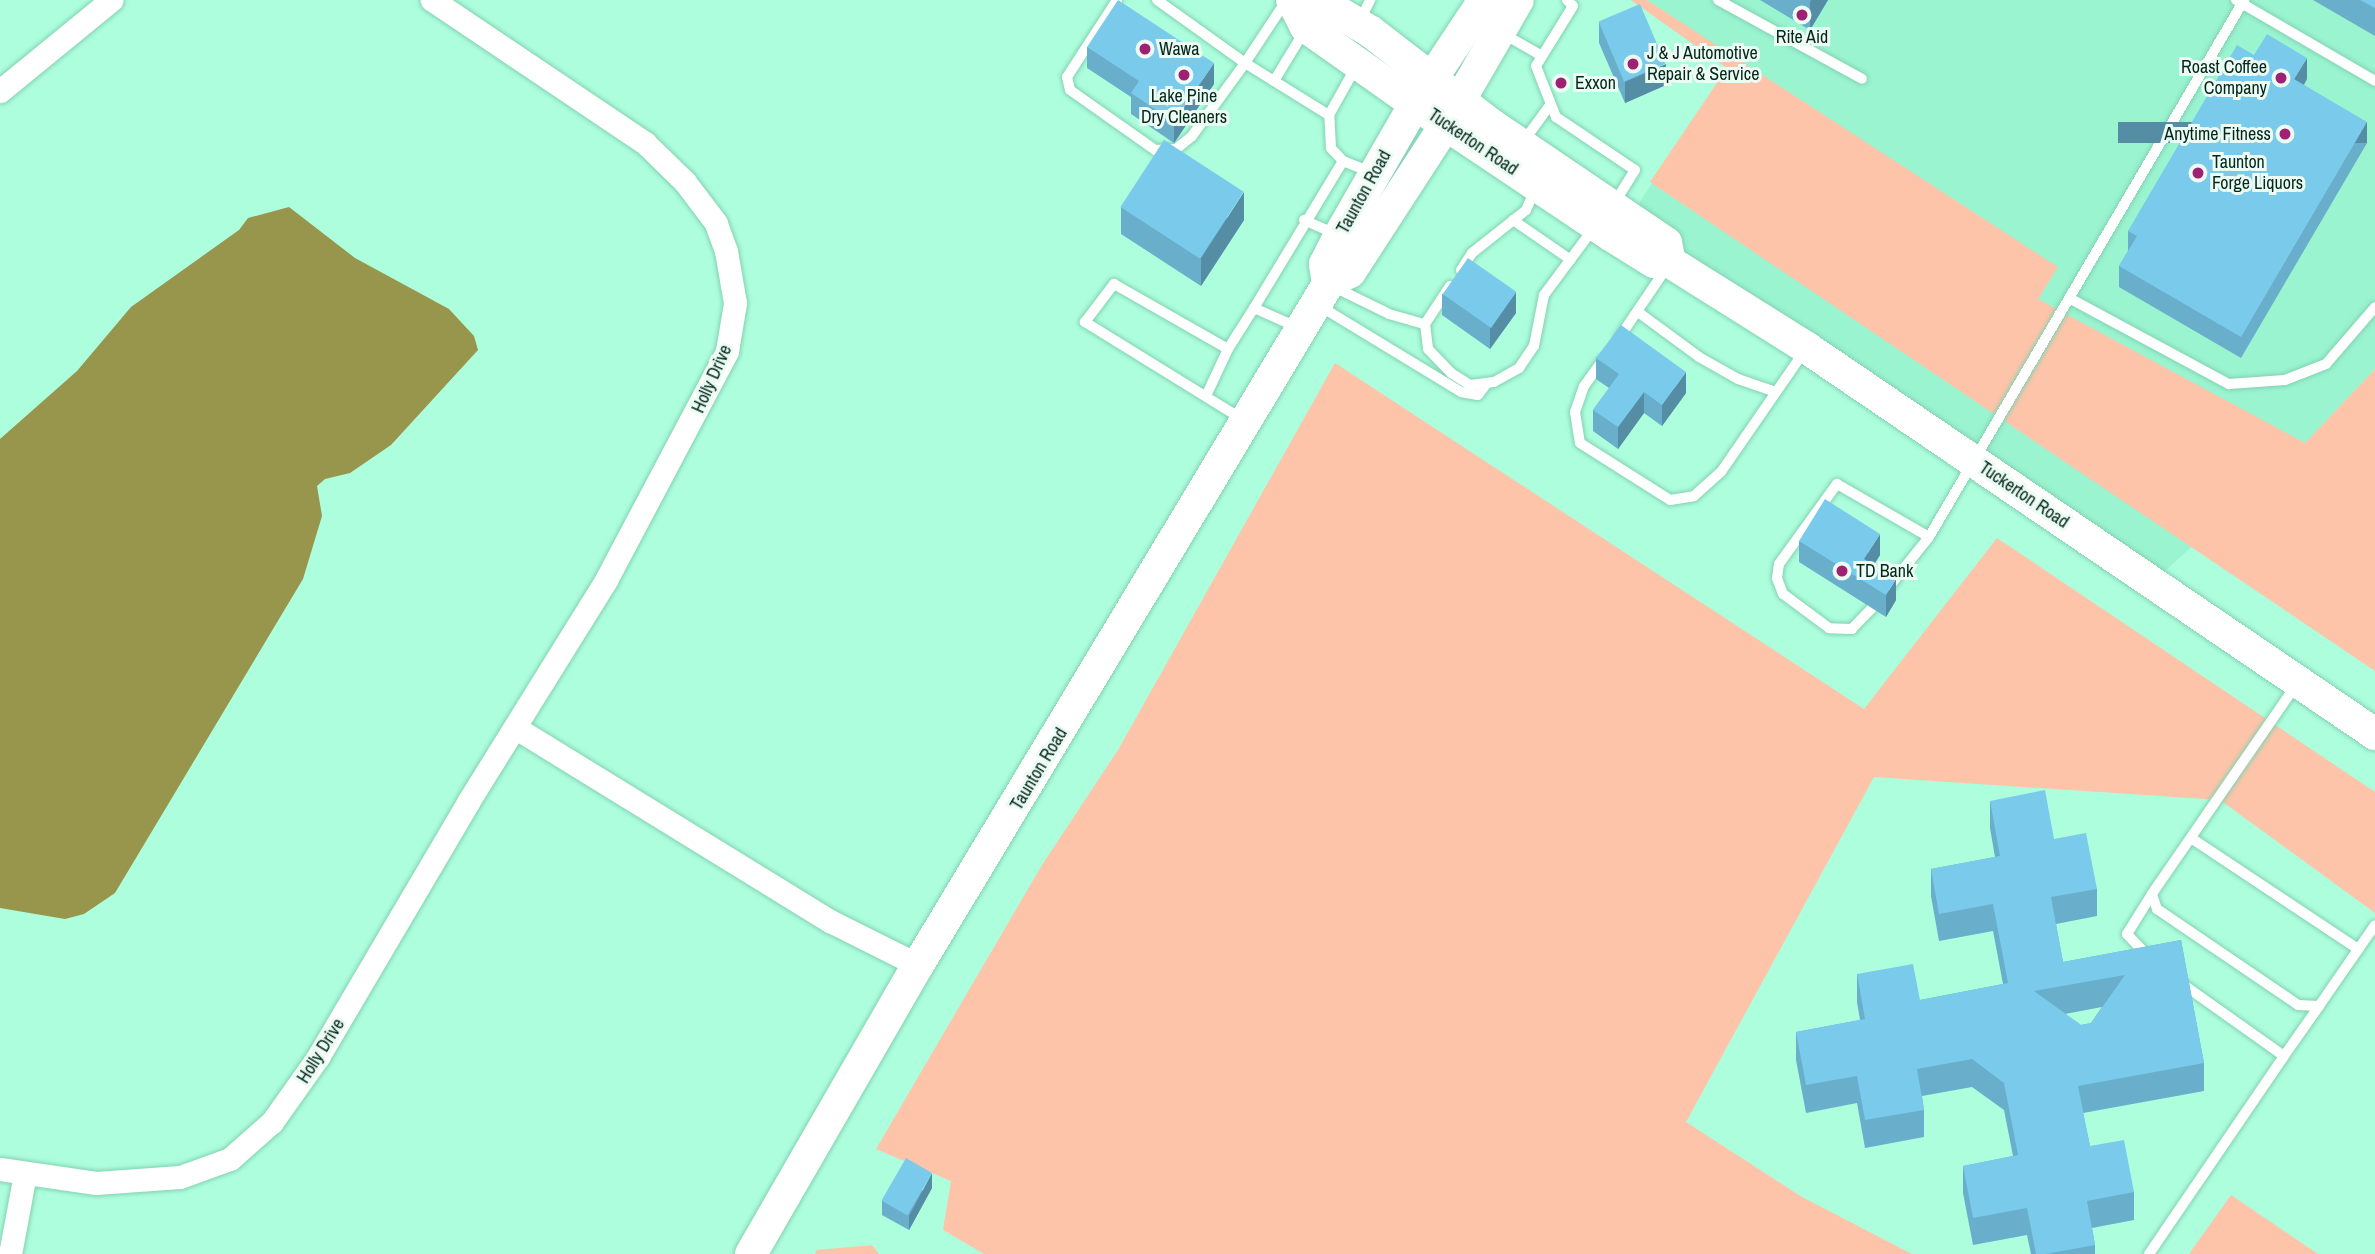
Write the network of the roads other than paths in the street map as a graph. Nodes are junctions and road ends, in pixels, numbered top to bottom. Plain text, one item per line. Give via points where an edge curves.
1 (111, 0) edge
2 (432, 0) edge
3 (1117, 0) edge
4 (1157, 0) edge
5 (1286, 0) edge
6 (1484, 0) edge
7 (1518, 0) edge
8 (1567, 0) edge
9 (1718, 0) edge
10 (2241, 1) edge
11 (1305, 9) edge
12 (1364, 12) edge
13 (1500, 31) junction
14 (1542, 55) junction
15 (1245, 63) junction
16 (1359, 63) junction
17 (1433, 78) junction
18 (1863, 79) dead end
19 (1274, 81) junction
20 (2375, 81) edge
21 (0, 91) edge
22 (1462, 98) junction
23 (1415, 104) junction
24 (1550, 105) junction
25 (1329, 115) junction
26 (1446, 124) junction
27 (1522, 144) junction
28 (1343, 161) junction
29 (1374, 174) junction
30 (1537, 185) junction
31 (1604, 215) junction
32 (1304, 220) junction
33 (1513, 220) junction
34 (1339, 236) junction
35 (1571, 260) junction
36 (1670, 262) junction
37 (2069, 298) junction
38 (1315, 306) junction
39 (2375, 307) edge
40 (1254, 308) junction
41 (1638, 312) junction
42 (1425, 324) junction
43 (1807, 348) junction
44 (1228, 349) junction
45 (1487, 383) junction
46 (1776, 392) junction
47 (1206, 396) junction
48 (1246, 422) junction
49 (1974, 461) junction
50 (1929, 537) junction
51 (1884, 592) edge
52 (1872, 608) dead end
53 (2298, 683) junction
54 (516, 728) junction
55 (2375, 734) edge
56 (2191, 838) junction
57 (2152, 894) junction
58 (2375, 925) edge
59 (2358, 949) junction
60 (2153, 961) edge
61 (918, 965) junction
62 (2179, 982) edge
63 (2319, 1006) junction
64 (2284, 1056) junction
65 (0, 1169) edge
66 (25, 1174) junction
67 (10, 1254) edge
68 (751, 1254) edge
69 (2149, 1254) edge

1 - 21 street
2 - 54 street, Holly Drive via 666,161 716,223 735,303 727,351 704,402 606,580
3 - 15 lane via 1067,77 1070,90 1155,150 1175,149 1192,136
4 - 15 lane
5 - 15 lane
6 - 17 main road, Taunton Road
7 - 13 main road, Taunton Road
8 - 14 lane via 1573,6
9 - 18 lane
10 - 20 lane
10 - 37 lane
11 - 12 main road, Tuckerton Road
11 - 16 main road, Tuckerton Road
11 - 19 lane
12 - 17 main road, Tuckerton Road
13 - 14 lane
13 - 22 main road, Taunton Road
14 - 24 lane via 1536,65
15 - 19 lane
16 - 23 main road, Tuckerton Road
16 - 25 lane
17 - 22 main road, Tuckerton Road
17 - 23 main road, Taunton Road
19 - 25 lane
22 - 26 main road, Taunton Road
22 - 27 main road, Tuckerton Road
23 - 26 main road, Tuckerton Road
23 - 29 main road, Taunton Road
24 - 27 lane
24 - 31 lane via 1556,117 1635,170
25 - 28 lane via 1331,148
26 - 30 main road, Tuckerton Road
26 - 38 main road, Taunton Road via 1350,272
27 - 31 main road, Tuckerton Road
28 - 29 lane
28 - 32 lane
29 - 34 main road, Taunton Road
30 - 31 main road, Tuckerton Road
30 - 33 lane via 1526,210
31 - 35 lane
31 - 36 main road, Tuckerton Road via 1654,262
32 - 34 lane
32 - 40 lane
33 - 35 lane
33 - 42 lane via 1472,253
34 - 38 main road, Taunton Road via 1325,264
35 - 45 lane via 1544,295 1534,346 1519,368
36 - 41 lane
36 - 43 main road, Tuckerton Road
37 - 39 lane via 2229,384 2285,380 2326,364
37 - 49 lane
38 - 40 lane
38 - 42 lane via 1388,314
38 - 45 lane via 1461,392 1478,394
38 - 48 main road, Taunton Road
40 - 44 lane
41 - 46 lane via 1699,357 1738,379
41 - 46 lane via 1584,386 1575,412 1580,443 1670,499 1694,496 1721,471
42 - 45 lane via 1428,349 1451,373 1471,385
43 - 46 lane
43 - 49 main road, Tuckerton Road
44 - 47 lane
44 - 47 lane via 1114,284 1085,322
47 - 48 lane
48 - 61 main road, Taunton Road
49 - 50 lane
49 - 53 main road, Tuckerton Road
50 - 51 lane
50 - 52 lane via 1837,484 1780,562 1777,583 1783,594 1835,631 1856,627
53 - 55 main road, Tuckerton Road
53 - 56 lane
54 - 61 street via 830,921
54 - 66 street, Holly Drive via 318,1057 253,1143 206,1170 152,1181 96,1183
56 - 57 lane
56 - 59 lane
57 - 60 lane via 2127,934
57 - 63 lane via 2157,909 2298,1005
58 - 59 lane
59 - 63 lane
61 - 68 main road, Taunton Road
62 - 64 lane
63 - 64 lane
64 - 69 lane
65 - 66 street, Holly Drive
66 - 67 street

